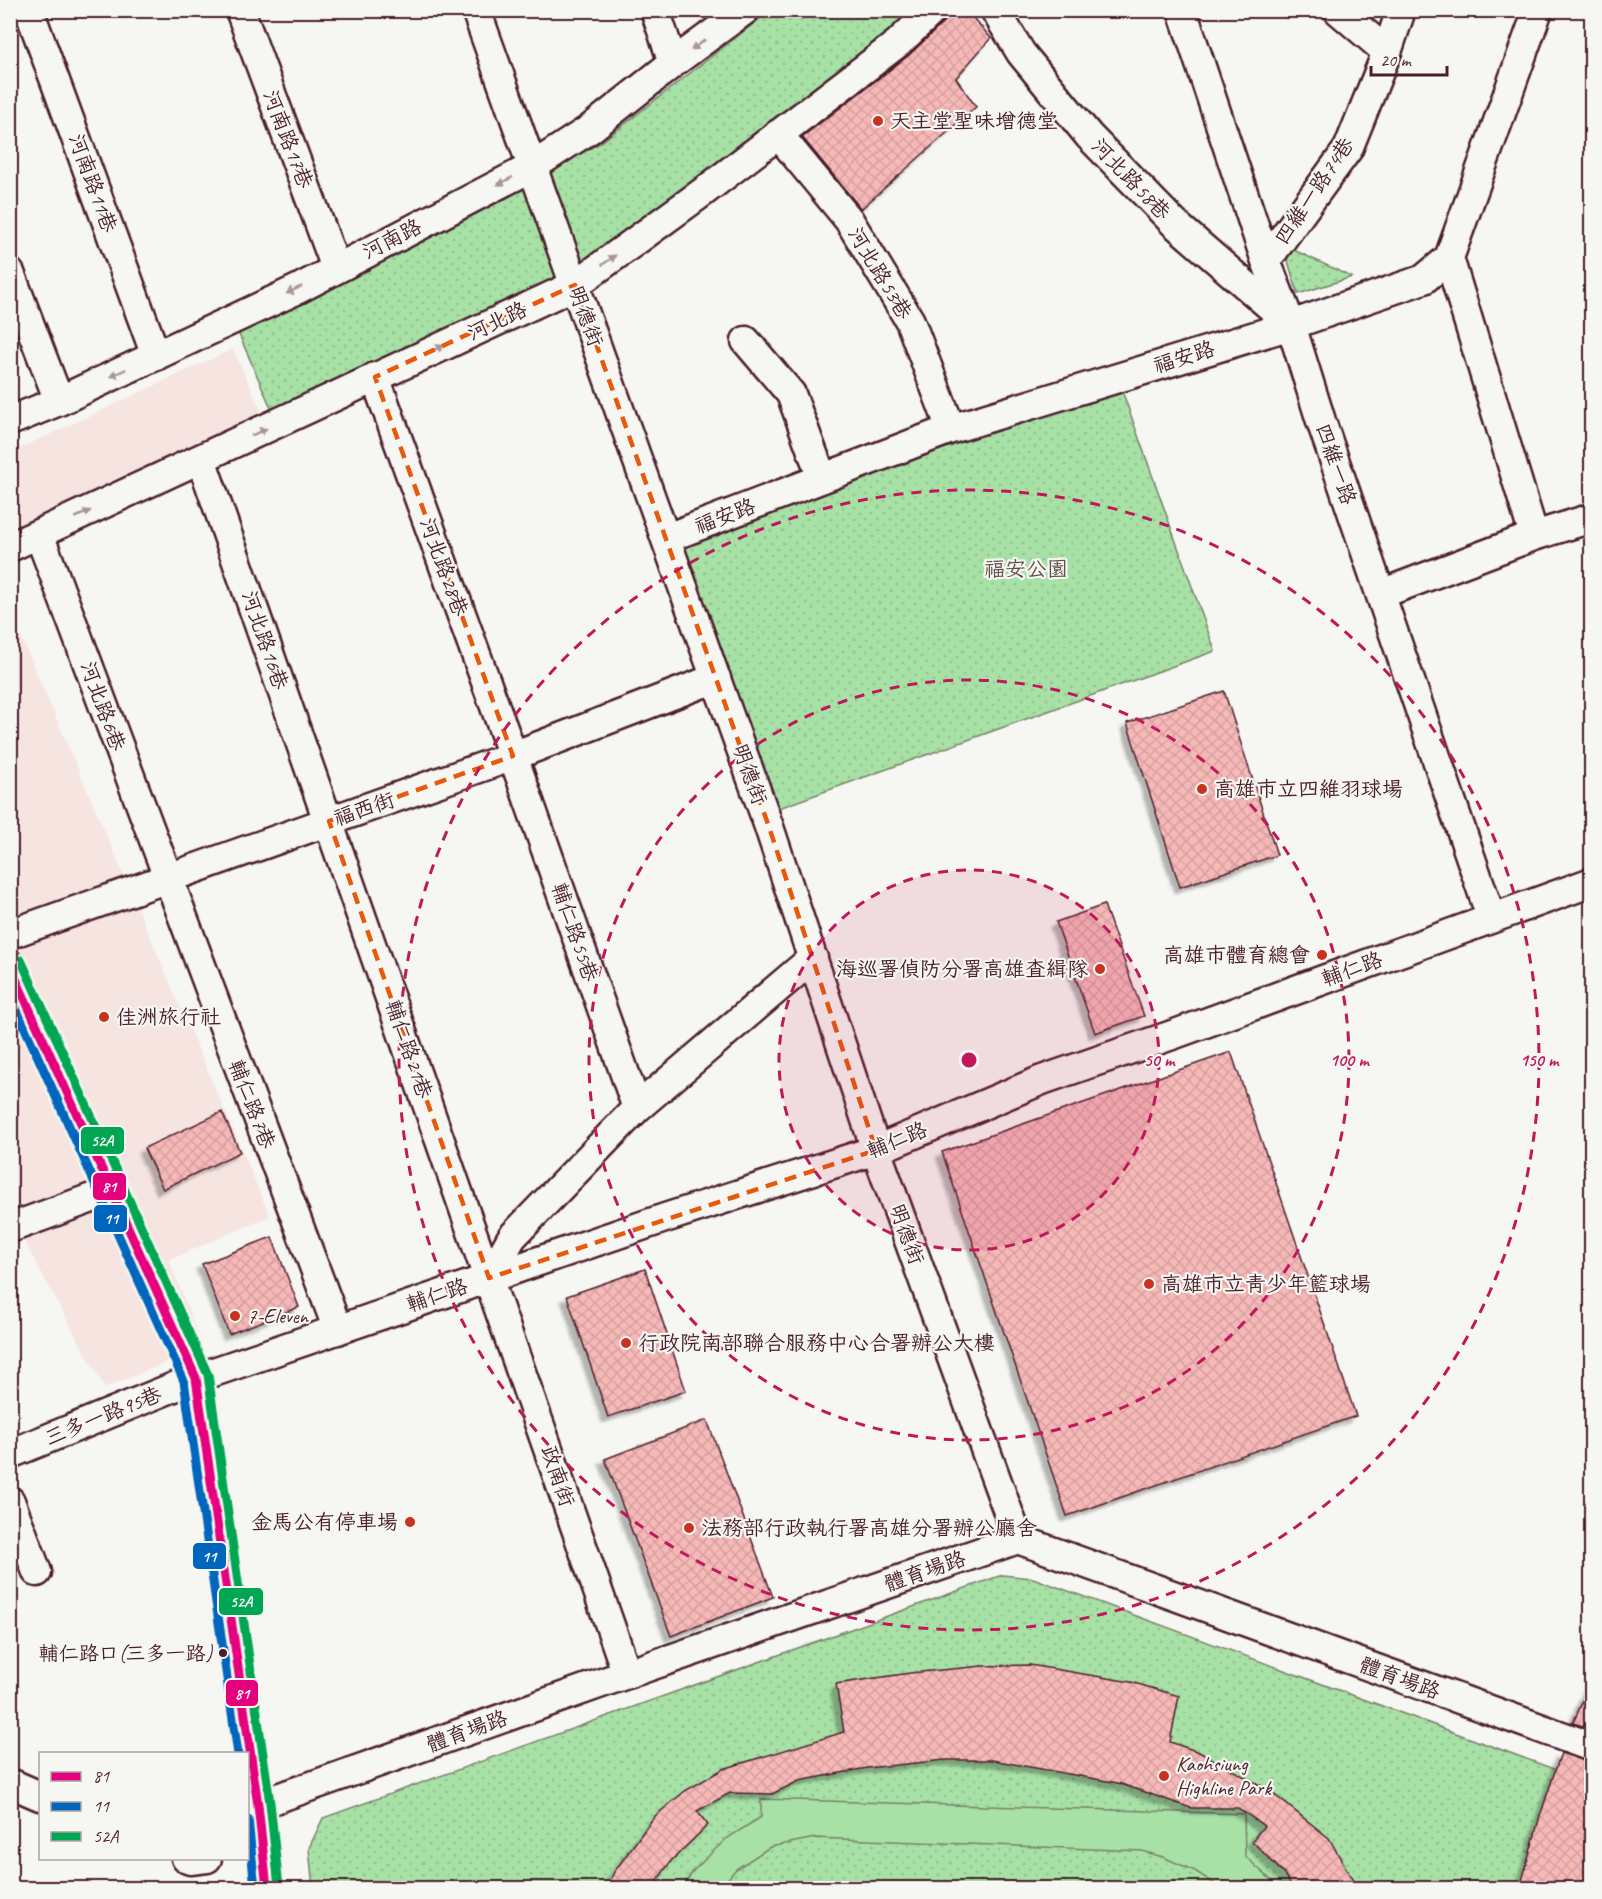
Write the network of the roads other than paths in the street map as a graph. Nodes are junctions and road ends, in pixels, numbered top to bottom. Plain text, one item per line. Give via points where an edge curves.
1 (29, 10) edge
2 (240, 10) edge
3 (476, 10) edge
4 (655, 10) edge
5 (745, 10) edge
6 (933, 10) edge
7 (995, 10) edge
8 (1182, 10) edge
9 (1338, 10) edge
10 (1401, 10) edge
11 (1538, 10) edge
12 (1387, 52) junction
13 (673, 63) junction
14 (778, 135) junction
15 (532, 167) junction
16 (1449, 258) junction
17 (1266, 261) junction
18 (336, 268) junction
19 (10, 273) edge
20 (575, 285) junction
21 (1291, 325) junction
22 (746, 341) dead end
23 (156, 356) junction
24 (375, 378) junction
25 (59, 401) junction
26 (10, 421) edge
27 (951, 429) junction
28 (201, 459) junction
29 (822, 478) junction
30 (1592, 518) edge
31 (39, 534) junction
32 (1534, 536) junction
33 (667, 538) junction
34 (10, 547) edge
35 (1382, 594) junction
36 (716, 678) junction
37 (513, 756) junction
38 (329, 821) junction
39 (167, 879) junction
40 (1592, 882) edge
41 (1491, 917) junction
42 (10, 934) edge
43 (813, 958) junction
44 (10, 965) edge
45 (637, 1108) junction
46 (876, 1150) junction
47 (111, 1191) junction
48 (10, 1228) edge
49 (489, 1278) junction
50 (338, 1330) junction
51 (196, 1378) junction
52 (10, 1454) edge
53 (10, 1501) edge
54 (1018, 1539) junction
55 (37, 1572) dead end
56 (627, 1674) junction
57 (1592, 1747) edge
58 (10, 1783) edge
59 (39, 1796) edge
60 (258, 1805) junction
61 (256, 1854) edge
62 (267, 1888) edge

1 - 23 street, 河南路11巷
2 - 18 street, 河南路17巷
3 - 15 street, 明德街
4 - 13 street
5 -> 13 street, 河南路
6 - 14 street, 河北路 via 898,44
7 - 21 street, 河北路58巷 via 1021,53 1089,136 1174,223
8 - 17 street, 四維一路
9 - 12 street
10 - 12 street, 四維一路74巷
11 - 16 street
12 - 17 street, 四維一路74巷 via 1348,149
13 - 15 street, 河南路 via 590,129
20 -> 14 street, 河北路
14 - 27 street, 河北路53巷 via 849,220 910,321
15 -> 18 street, 河南路
15 - 20 street, 明德街
16 - 21 street, 福安路 via 1424,279
16 - 32 street
17 - 21 street, 四維一路
18 -> 23 street, 河南路
19 - 25 street
24 -> 20 street, 河北路
20 - 33 street, 明德街
21 - 27 street, 福安路
21 - 35 street, 四維一路
22 - 29 street via 791,393
23 -> 25 street, 河南路
28 -> 24 street, 河北路
24 - 37 street, 河北路28巷
25 - 26 street, 河南路
27 - 29 street, 福安路
31 -> 28 street, 河北路
28 - 38 street, 河北路16巷
29 - 33 street, 福安路
30 - 32 street
31 - 34 street, 河北路
31 - 39 street, 河北路6巷
32 - 35 street
33 - 36 street, 明德街
35 - 41 street, 四維一路
36 - 37 street, 福西街
36 - 43 street, 明德街
37 - 38 street, 福西街
37 - 45 street, 輔仁路55巷
38 - 39 street, 福西街
38 - 49 street, 輔仁路21巷
39 - 42 street, 福西街
39 - 50 street, 輔仁路7巷
40 - 41 street, 輔仁路
41 - 46 street, 輔仁路 via 1042,1080
43 - 45 street
43 - 46 street, 明德街
44 - 47 street
45 - 49 street via 512,1237
46 - 49 street, 輔仁路
46 - 54 street, 明德街
47 - 48 street
47 - 51 street
49 - 50 street, 輔仁路
49 - 56 street, 政南街
50 - 51 street, 輔仁路
51 - 52 street, 三多一路95巷
51 - 60 street
53 - 55 street
54 - 56 street, 體育場路
54 - 57 street, 體育場路
56 - 60 street, 體育場路
58 - 59 street
60 - 61 street
61 - 62 street

